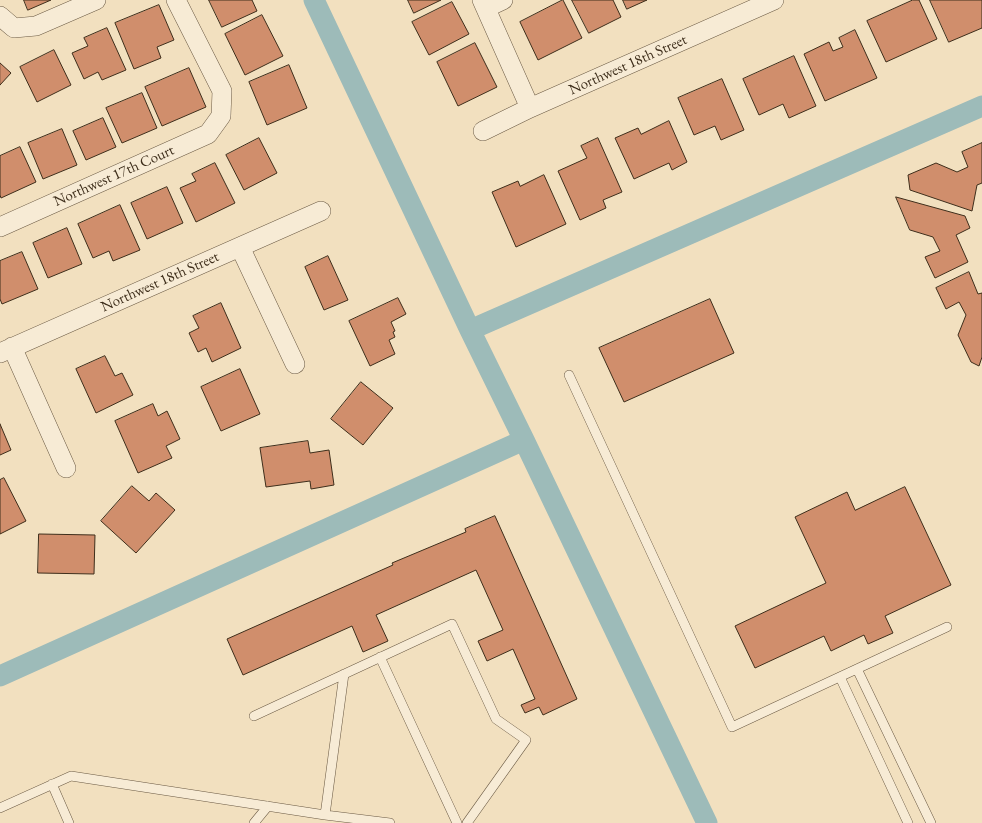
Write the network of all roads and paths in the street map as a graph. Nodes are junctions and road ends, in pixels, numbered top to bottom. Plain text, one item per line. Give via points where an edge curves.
1 (96, 0) edge
2 (176, 0) edge
3 (503, 0) edge
4 (774, 0) edge
5 (484, 4) edge
6 (7, 22) edge
7 (530, 108) junction
8 (483, 131) dead end
9 (321, 211) dead end
10 (0, 227) edge
11 (240, 247) junction
12 (6, 350) edge
13 (294, 364) dead end
14 (569, 375) dead end
15 (66, 468) dead end
16 (947, 627) dead end
17 (380, 657) junction
18 (857, 669) junction
19 (344, 674) junction
20 (840, 677) junction
21 (254, 716) dead end
22 (52, 784) junction
23 (268, 806) junction
24 (0, 808) edge
25 (326, 815) junction
26 (69, 823) edge
27 (254, 823) edge
28 (390, 823) edge
29 (457, 823) edge
30 (467, 823) edge
31 (908, 823) edge
32 (931, 823) edge

1 - 6 street via 36,26
2 - 10 street, Northwest 17th Court via 222,91 221,116 208,134
3 - 5 street
4 - 7 street, Northwest 18th Street
5 - 7 street
7 - 8 street, Northwest 18th Street
9 - 11 street, Northwest 18th Street
11 - 12 street, Northwest 18th Street
11 - 13 street
12 - 15 street
14 - 20 lane via 732,727
16 - 18 lane
17 - 19 lane
17 - 29 lane
17 - 30 lane via 452,624 496,719 526,740
18 - 20 lane
18 - 32 lane
19 - 21 lane
19 - 25 lane
20 - 31 lane
22 - 23 lane via 71,776
22 - 24 lane
22 - 26 lane
23 - 25 lane
23 - 27 lane
25 - 28 lane

